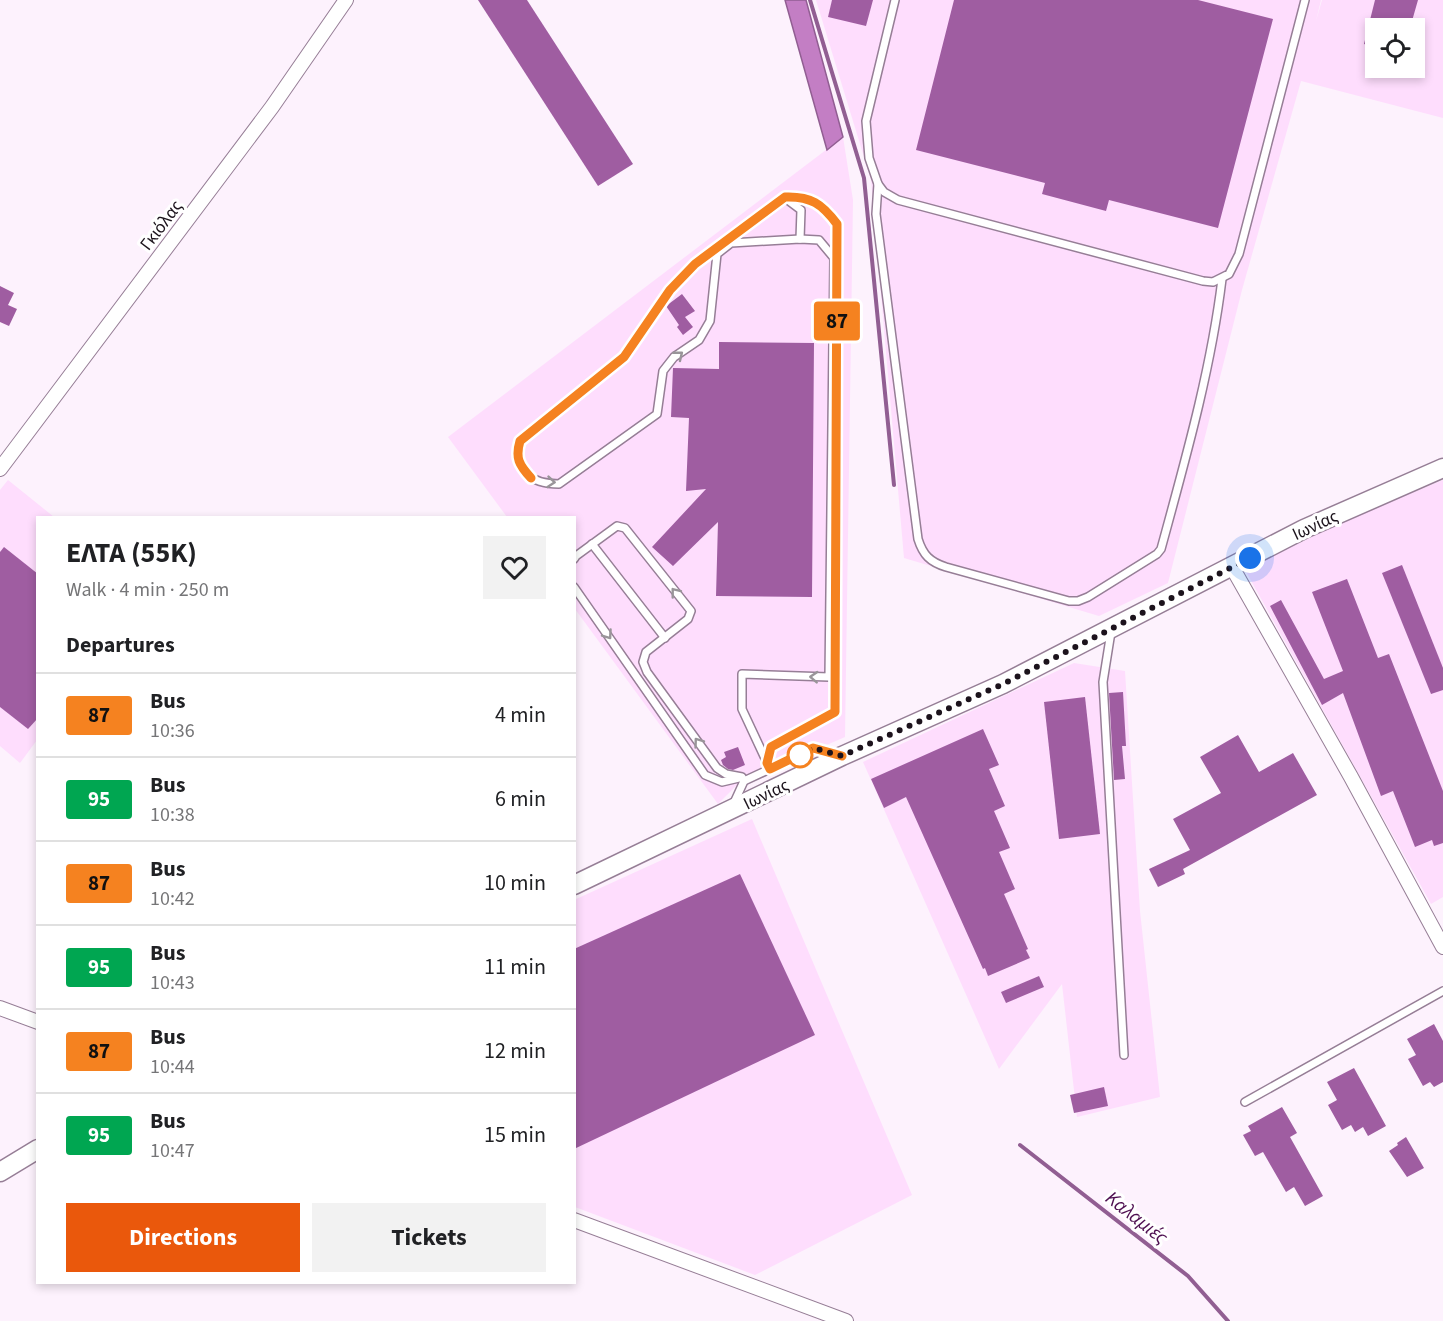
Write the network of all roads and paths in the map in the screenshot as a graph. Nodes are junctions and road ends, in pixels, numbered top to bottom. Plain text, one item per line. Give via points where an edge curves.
1 (346, 0) edge
2 (896, 0) edge
3 (1305, 0) edge
4 (878, 184) junction
5 (785, 197) junction
6 (800, 239) junction
7 (1222, 279) junction
8 (1443, 468) edge
9 (0, 469) edge
10 (592, 544) junction
11 (576, 558) edge
12 (1232, 567) junction
13 (576, 589) edge
14 (1112, 630) junction
15 (665, 638) junction
16 (842, 756) junction
17 (768, 766) junction
18 (743, 779) junction
19 (729, 812) junction
20 (576, 884) edge
21 (1443, 947) edge
22 (1443, 991) edge
23 (0, 1008) edge
24 (36, 1021) edge
25 (1124, 1055) dead end
26 (1245, 1102) dead end
27 (36, 1150) edge
28 (0, 1172) edge
29 (576, 1221) edge
30 (846, 1321) edge

1 - 9 street, Γκιόλας via 272,107
2 - 4 lane via 866,121 869,158
3 - 7 lane via 1239,254
4 - 7 lane via 898,200 1203,281
4 - 7 lane via 876,214 921,550 927,558 946,567 1069,601 1088,597 1161,549 1214,335
5 - 6 lane via 801,210
5 -> 6 lane via 695,264 670,290 624,357 520,441 516,453 519,465 531,478 559,484 657,414 663,371 674,357 699,340 710,321 717,254 731,243
5 - 17 lane via 813,201 837,224 835,712 771,747
6 -> 17 lane via 819,240 834,258 829,677 742,674 742,709
8 - 12 street, Ιωνίας
10 - 11 lane
10 - 15 lane
15 -> 10 lane via 688,619 691,611 625,528 617,526
12 - 14 street, Ιωνίας
12 - 21 street
13 -> 18 lane via 705,775 722,782
14 - 16 street, Ιωνίας
14 - 25 lane via 1103,682
18 -> 15 lane via 717,768 647,672 643,662 646,652
16 - 17 lane via 813,748
16 - 19 street, Ιωνίας
17 - 18 lane
18 - 19 lane
19 - 20 street, Ιωνίας
22 - 26 lane
23 - 24 street
27 - 28 street
29 - 30 street

